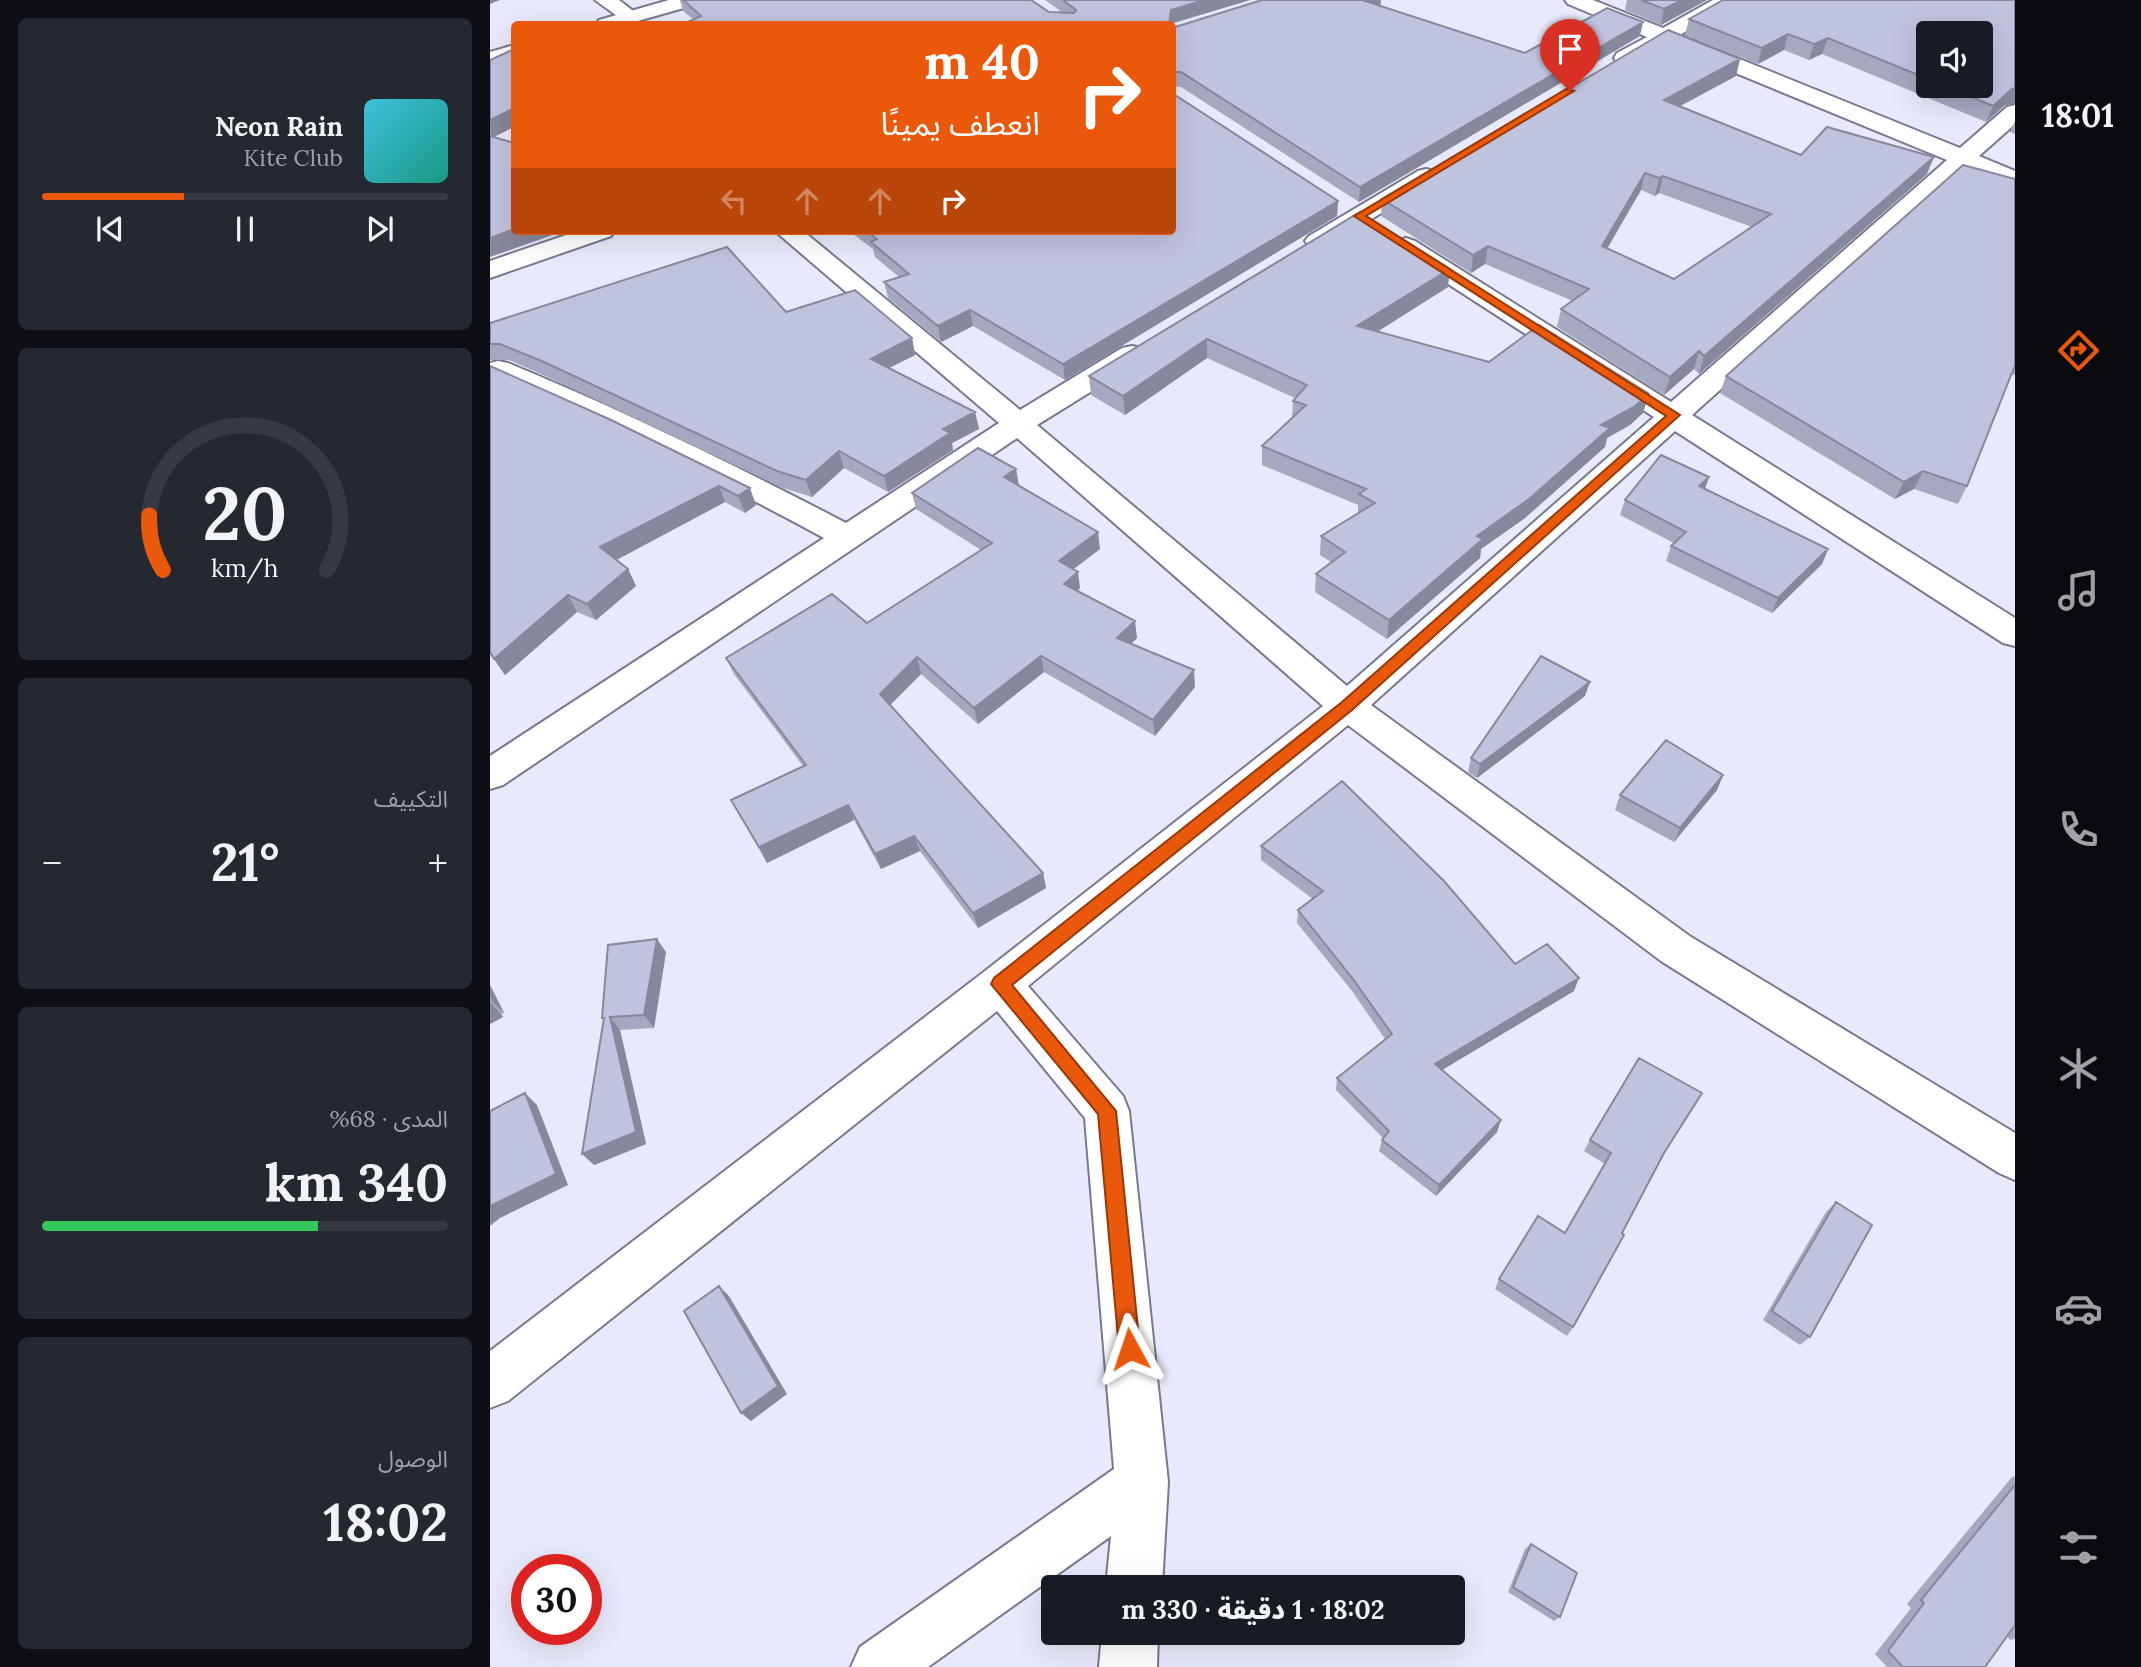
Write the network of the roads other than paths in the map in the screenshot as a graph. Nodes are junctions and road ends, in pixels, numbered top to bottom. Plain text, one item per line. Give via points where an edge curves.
1 (605, 0) edge
2 (691, 0) edge
3 (1574, 0) edge
4 (1728, 0) edge
5 (631, 18) junction
6 (618, 21) edge
7 (1663, 35) junction
8 (511, 52) edge
9 (490, 59) edge
10 (1605, 70) edge
11 (2015, 112) edge
12 (1961, 159) junction
13 (1453, 160) edge
14 (2015, 179) edge
15 (1347, 209) junction
16 (591, 235) edge
17 (793, 235) edge
18 (1300, 252) edge
19 (490, 270) edge
20 (1159, 338) edge
21 (498, 369) edge
22 (1674, 415) junction
23 (1018, 424) junction
24 (849, 538) junction
25 (2015, 634) edge
26 (1347, 706) junction
27 (490, 775) edge
28 (1000, 984) junction
29 (2015, 1158) edge
30 (490, 1384) edge
31 (1142, 1482) junction
32 (1135, 1575) edge
33 (1129, 1645) edge
34 (880, 1667) edge
35 (1128, 1667) edge

1 - 5 main road
2 - 5 main road
3 - 7 main road
4 - 7 main road
5 - 6 main road
7 - 10 main road
7 - 12 main road
8 - 9 main road
11 - 12 main road
12 - 14 main road
12 - 22 main road
13 - 15 main road
15 - 18 main road
15 - 22 main road
16 - 19 main road
17 - 23 main road
20 - 23 main road
21 - 24 main road via 704,461
22 - 25 main road
22 - 26 main road
23 - 24 main road
23 - 26 main road
24 - 27 main road
26 - 28 main road
26 - 29 main road via 1676,949
28 - 30 main road
28 - 31 main road via 1107,1111
31 - 32 main road
31 - 34 main road
33 - 35 main road

